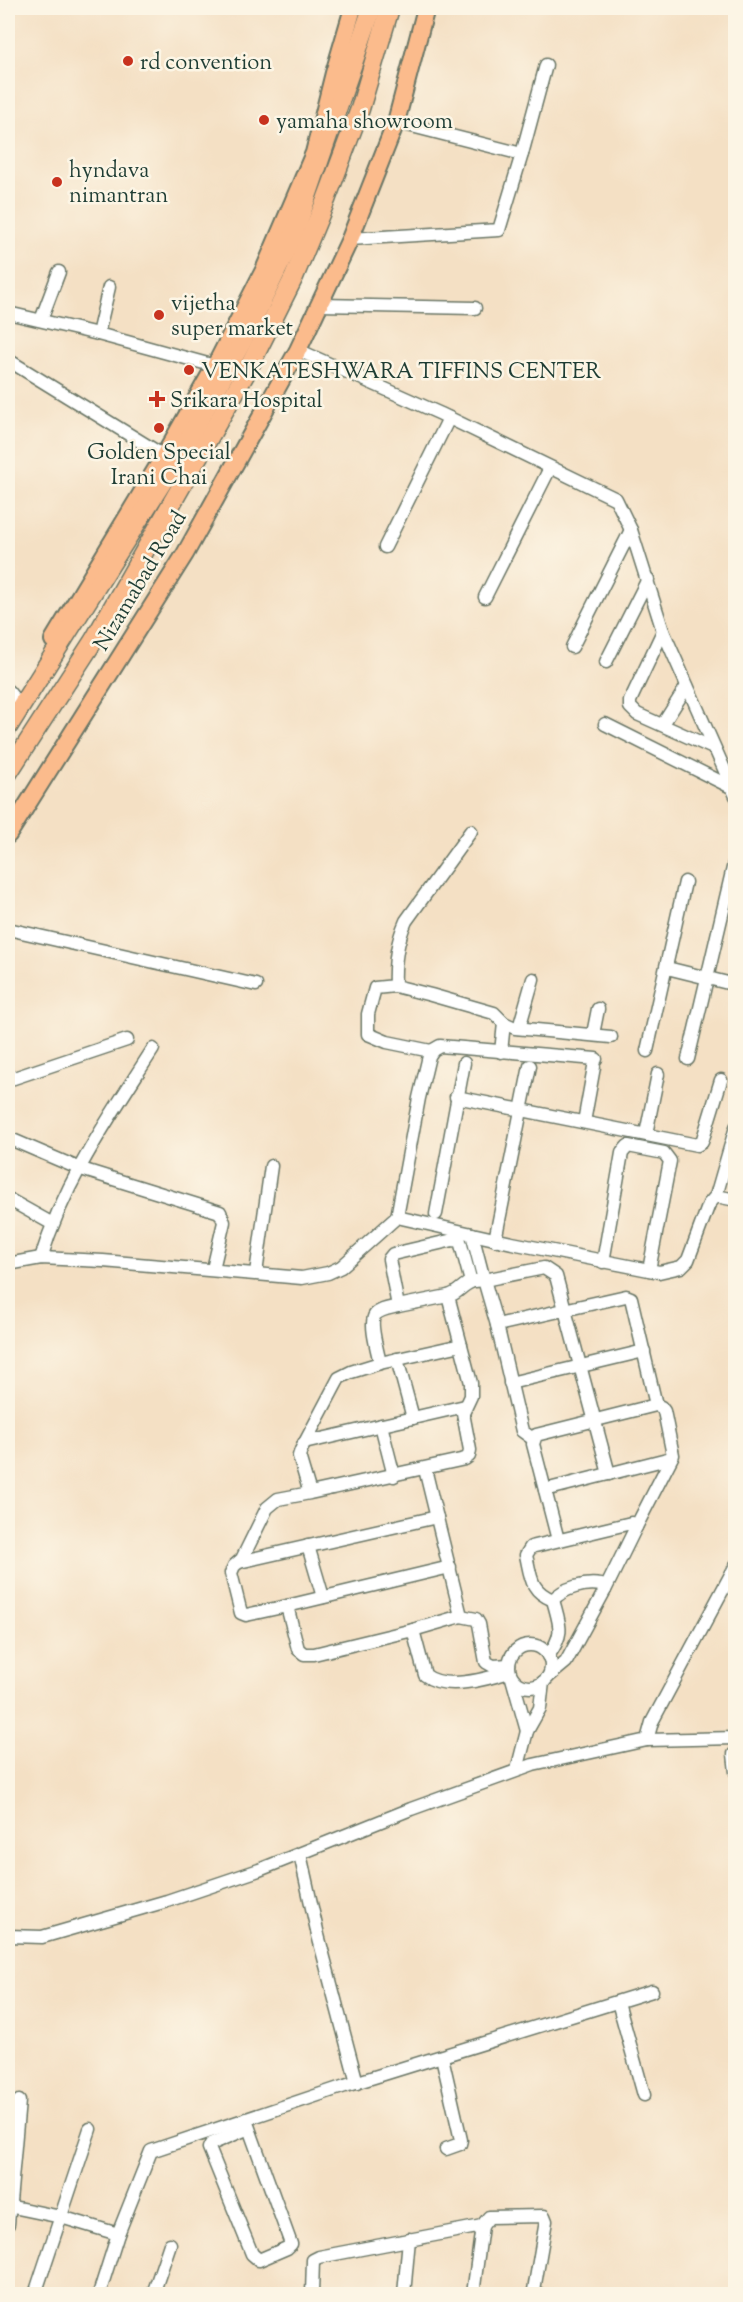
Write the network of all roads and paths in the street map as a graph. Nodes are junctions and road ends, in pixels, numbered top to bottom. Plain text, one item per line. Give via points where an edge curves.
1 (355, 8) edge
2 (372, 8) edge
3 (390, 8) edge
4 (426, 8) edge
5 (362, 38) junction
6 (546, 65) dead end
7 (396, 122) junction
8 (522, 154) junction
9 (350, 239) junction
10 (59, 272) dead end
11 (269, 272) junction
12 (109, 286) dead end
13 (320, 305) junction
14 (475, 308) dead end
15 (8, 313) edge
16 (263, 318) junction
17 (41, 320) junction
18 (98, 334) junction
19 (298, 350) junction
20 (8, 360) edge
21 (215, 366) junction
22 (449, 418) junction
23 (164, 456) junction
24 (550, 468) junction
25 (631, 530) junction
26 (385, 547) dead end
27 (648, 579) junction
28 (485, 597) dead end
29 (663, 631) junction
30 (572, 647) dead end
31 (606, 662) dead end
32 (687, 686) junction
33 (13, 702) edge
34 (605, 724) dead end
35 (663, 724) junction
36 (8, 727) edge
37 (713, 748) junction
38 (8, 773) edge
39 (733, 791) edge
40 (471, 831) dead end
41 (8, 835) edge
42 (735, 855) edge
43 (686, 882) dead end
44 (8, 929) edge
45 (666, 968) junction
46 (707, 978) junction
47 (533, 979) dead end
48 (256, 985) dead end
49 (735, 985) edge
50 (395, 986) junction
51 (598, 1009) dead end
52 (504, 1023) junction
53 (519, 1028) junction
54 (593, 1034) junction
55 (611, 1037) dead end
56 (127, 1040) dead end
57 (153, 1049) dead end
58 (431, 1051) junction
59 (647, 1051) dead end
60 (501, 1052) junction
61 (688, 1059) dead end
62 (464, 1063) dead end
63 (530, 1066) dead end
64 (658, 1074) dead end
65 (8, 1080) edge
66 (721, 1080) dead end
67 (456, 1097) junction
68 (520, 1110) junction
69 (584, 1122) junction
70 (735, 1128) edge
71 (646, 1134) junction
72 (8, 1139) edge
73 (271, 1166) dead end
74 (78, 1168) junction
75 (716, 1196) junction
76 (8, 1199) edge
77 (735, 1200) edge
78 (436, 1214) dead end
79 (397, 1217) junction
80 (51, 1223) junction
81 (472, 1234) junction
82 (495, 1240) junction
83 (40, 1258) junction
84 (603, 1262) junction
85 (8, 1264) edge
86 (213, 1269) junction
87 (649, 1270) junction
88 (256, 1273) junction
89 (477, 1281) junction
90 (448, 1296) junction
91 (398, 1306) junction
92 (564, 1310) junction
93 (497, 1325) junction
94 (461, 1345) junction
95 (644, 1352) junction
96 (397, 1359) junction
97 (380, 1363) junction
98 (579, 1366) junction
99 (510, 1383) junction
100 (465, 1406) junction
101 (656, 1406) junction
102 (412, 1418) junction
103 (593, 1421) junction
104 (381, 1425) junction
105 (533, 1439) junction
106 (304, 1443) junction
107 (671, 1458) junction
108 (425, 1469) junction
109 (609, 1474) junction
110 (394, 1476) junction
111 (545, 1490) junction
112 (310, 1493) junction
113 (437, 1517) junction
114 (636, 1527) junction
115 (558, 1540) junction
116 (308, 1546) junction
117 (239, 1562) junction
118 (735, 1565) edge
119 (450, 1567) junction
120 (605, 1590) junction
121 (323, 1597) junction
122 (553, 1600) junction
123 (287, 1606) junction
124 (461, 1616) junction
125 (413, 1630) junction
126 (548, 1656) junction
127 (510, 1672) junction
128 (545, 1680) junction
129 (527, 1731) junction
130 (735, 1738) edge
131 (647, 1740) junction
132 (734, 1754) dead end
133 (517, 1770) junction
134 (735, 1772) edge
135 (300, 1854) junction
136 (8, 1936) edge
137 (652, 1991) dead end
138 (618, 2002) junction
139 (442, 2058) junction
140 (357, 2083) junction
141 (645, 2095) dead end
142 (19, 2101) dead end
143 (248, 2124) junction
144 (90, 2129) dead end
145 (446, 2149) dead end
146 (9, 2206) edge
147 (61, 2217) junction
148 (8, 2224) edge
149 (482, 2226) junction
150 (118, 2234) junction
151 (410, 2239) junction
152 (170, 2244) dead end
153 (538, 2294) edge
154 (35, 2295) edge
155 (99, 2295) edge
156 (153, 2295) edge
157 (312, 2295) edge
158 (404, 2295) edge
159 (473, 2295) edge

1 - 5 highway
1 - 11 main road, Nizamabad Road via 314,153
2 - 5 highway, Nizamabad Road
3 - 16 highway, Nizamabad Road via 360,109 326,200 294,277
4 - 7 main road, Nizamabad Road
5 - 11 highway, Nizamabad Road via 297,226
6 - 8 street
7 - 8 street
7 - 9 main road, Nizamabad Road
8 - 9 street via 499,230
9 - 13 main road, Nizamabad Road
10 - 17 street
11 - 16 highway, Nizamabad Road
11 - 21 main road, Nizamabad Road
12 - 18 street
13 - 14 street
13 - 19 main road, Nizamabad Road
15 - 17 street
16 - 33 highway, Nizamabad Road via 183,451
16 - 38 highway, Nizamabad Road via 248,369 94,640
17 - 18 street
18 - 21 street
19 - 22 street
19 - 41 main road, Nizamabad Road via 185,554
20 - 23 street
21 - 23 main road, Nizamabad Road
22 - 24 street
22 - 26 street
23 - 33 main road, Nizamabad Road
24 - 25 street via 616,499
24 - 28 street
25 - 27 street
25 - 30 street
27 - 29 street
27 - 31 street
29 - 32 street
29 - 35 street via 630,701 637,714
32 - 35 street
32 - 37 street
33 - 36 highway, Nizamabad Road
34 - 39 street
35 - 37 street
37 - 39 street
40 - 50 street via 406,921 398,949
42 - 46 street
43 - 45 street
44 - 48 street
45 - 46 street
45 - 59 street
46 - 49 street
46 - 61 street
47 - 53 street
50 - 52 street via 494,1013
50 - 58 street via 375,988 372,993 368,1034
51 - 54 street
52 - 53 street
52 - 60 street
53 - 54 street
54 - 55 street
56 - 65 street
57 - 74 street
58 - 60 street via 440,1046
58 - 79 street
60 - 69 street via 595,1063
62 - 67 street
63 - 68 street
64 - 71 street
66 - 71 street via 702,1143
67 - 68 street
67 - 78 street
68 - 69 street
68 - 82 street
69 - 71 street
70 - 75 street
72 - 74 street
73 - 88 street
74 - 80 street
74 - 86 street via 220,1212 224,1222
75 - 77 street
75 - 87 street via 709,1204 688,1260 681,1267
76 - 80 street
79 - 81 street
79 - 88 street via 341,1267 328,1273 302,1278
80 - 83 street
81 - 82 street
81 - 89 street
82 - 84 street via 512,1248
83 - 85 street
83 - 86 street
84 - 87 street
84 - 87 street via 622,1153 628,1146 664,1153 670,1161
86 - 88 street
89 - 90 street via 462,1285
89 - 91 street via 460,1241 393,1254 389,1264
89 - 92 street via 549,1269 556,1276
89 - 93 street
90 - 91 street
90 - 94 street
91 - 97 street via 374,1316
92 - 93 street
92 - 95 street via 631,1298
92 - 98 street
93 - 99 street
94 - 96 street
94 - 100 street via 471,1383 471,1396
95 - 98 street
95 - 101 street
96 - 97 street
96 - 102 street
97 - 106 street via 339,1378
98 - 99 street
98 - 103 street
99 - 105 street via 522,1431
100 - 102 street
100 - 108 street via 469,1456
101 - 103 street
101 - 107 street via 664,1411 673,1449
102 - 104 street
103 - 105 street
103 - 109 street
104 - 106 street
104 - 110 street
105 - 111 street
106 - 112 street via 299,1456
107 - 109 street
107 - 114 street
108 - 110 street
108 - 113 street
109 - 111 street
110 - 112 street
111 - 115 street
112 - 117 street via 272,1503
113 - 116 street
113 - 119 street
114 - 115 street via 628,1523
114 - 120 street
115 - 122 street via 531,1547 526,1555 535,1589
116 - 117 street
116 - 121 street
117 - 123 street via 231,1573 241,1613
118 - 131 street via 652,1722
119 - 121 street
119 - 124 street
120 - 122 street via 598,1584 570,1589
120 - 128 street via 566,1662
121 - 123 street
122 - 126 street via 561,1630
123 - 125 street via 298,1649 304,1654
124 - 125 street
124 - 127 street via 476,1619 479,1624 486,1662
125 - 127 street via 426,1676 431,1680 469,1682
126 - 127 street via 540,1648 526,1645 514,1652
126 - 128 street via 551,1664
127 - 128 street via 524,1686 537,1686
127 - 129 street
128 - 129 street via 540,1708
129 - 133 street
130 - 131 street
131 - 133 street
132 - 134 street
133 - 135 street
135 - 136 street via 178,1897 42,1937
135 - 140 street
137 - 138 street
138 - 139 street
138 - 141 street
139 - 140 street
139 - 145 street via 465,2147
140 - 143 street
142 - 146 street
143 - 143 street via 291,2244 259,2260 252,2254 209,2148
143 - 150 street via 151,2151
144 - 147 street
146 - 147 street
146 - 148 street
147 - 150 street
147 - 154 street
149 - 151 street
149 - 153 street via 489,2217 544,2216 534,2290
149 - 159 street
150 - 155 street
151 - 157 street via 313,2260
151 - 158 street
152 - 156 street

